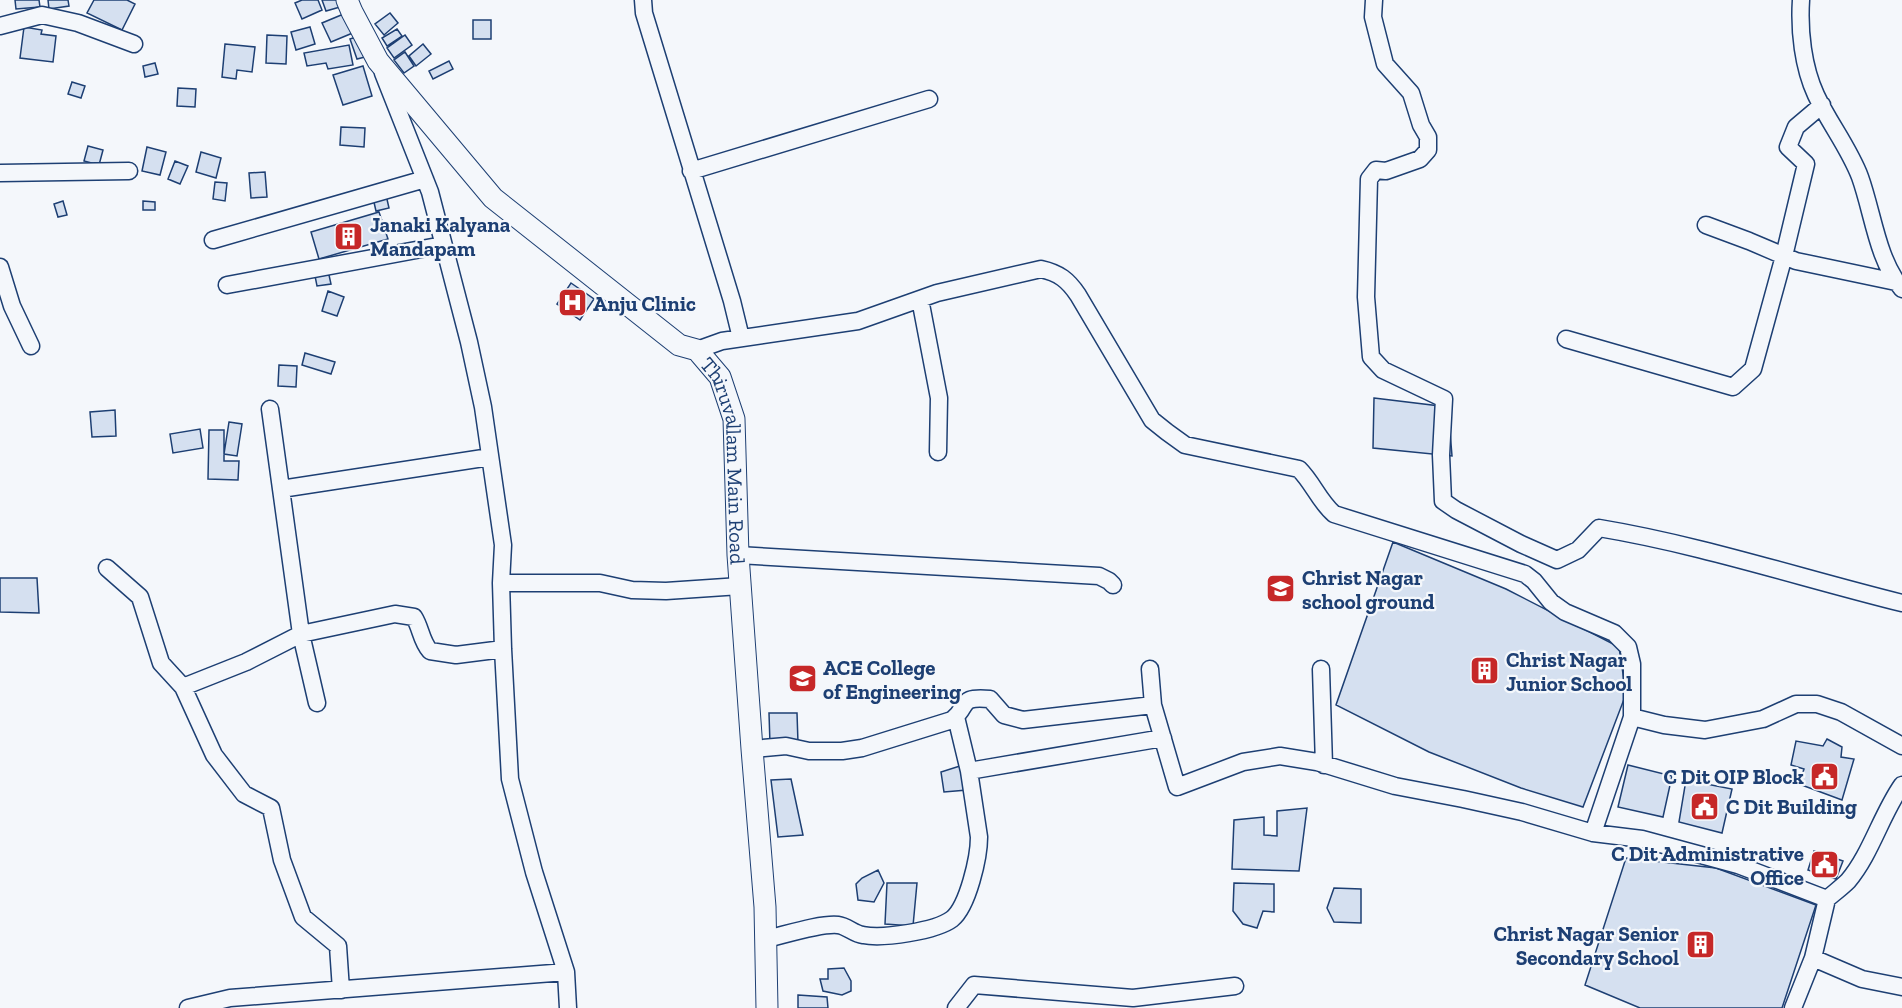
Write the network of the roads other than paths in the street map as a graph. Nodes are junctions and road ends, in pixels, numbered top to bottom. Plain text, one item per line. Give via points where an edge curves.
1 (347, 0) edge
2 (642, 0) edge
3 (1374, 0) edge
4 (1801, 0) edge
5 (0, 26) edge
6 (134, 44) dead end
7 (378, 61) junction
8 (929, 99) dead end
9 (1822, 105) junction
10 (129, 171) dead end
11 (691, 171) junction
12 (0, 173) edge
13 (425, 179) junction
14 (1706, 225) dead end
15 (213, 240) dead end
16 (443, 245) junction
17 (1784, 256) junction
18 (0, 267) edge
19 (227, 285) dead end
20 (1899, 285) edge
21 (920, 299) junction
22 (741, 338) junction
23 (1566, 339) dead end
24 (31, 346) dead end
25 (697, 351) junction
26 (270, 409) dead end
27 (938, 452) dead end
28 (490, 458) junction
29 (281, 489) junction
30 (738, 555) junction
31 (107, 568) dead end
32 (501, 584) junction
33 (1113, 585) dead end
34 (740, 586) junction
35 (1902, 603) edge
36 (301, 634) junction
37 (502, 650) junction
38 (1150, 669) dead end
39 (1321, 669) dead end
40 (183, 687) junction
41 (317, 703) dead end
42 (1153, 705) junction
43 (956, 717) junction
44 (1632, 717) junction
45 (1163, 738) junction
46 (1902, 746) edge
47 (752, 749) junction
48 (1324, 765) junction
49 (969, 771) junction
50 (1902, 785) edge
51 (1593, 833) junction
52 (1827, 899) junction
53 (766, 939) junction
54 (1813, 958) junction
55 (566, 972) junction
56 (1235, 986) dead end
57 (1902, 987) edge
58 (341, 990) junction
59 (188, 1008) edge
60 (568, 1008) edge
61 (767, 1008) edge
62 (956, 1008) edge
63 (1793, 1008) edge

1 - 7 main road, Thiruvallam Main Road
2 - 11 street
3 - 35 street via 1373,17 1386,64 1411,93 1428,137 1428,150 1420,159 1386,171 1376,170 1369,179 1366,297 1371,357 1383,370 1444,399 1443,501 1557,560 1578,550 1599,528 1762,564
4 - 9 street via 1804,56
5 - 6 street via 42,15 78,23
7 - 13 street
7 - 25 main road, Thiruvallam Main Road via 493,198 679,345
8 - 11 street
9 - 17 street via 1796,127 1788,147 1806,164
9 - 20 street via 1856,166 1885,257
10 - 12 street
11 - 22 street
13 - 15 street
13 - 16 street
14 - 17 street
16 - 19 street
16 - 28 street via 470,342
17 - 20 street
17 - 23 street via 1753,369 1733,387
18 - 24 street via 12,306
21 - 22 street via 858,321
21 - 27 street via 939,398
21 - 44 street via 1041,269 1055,272 1068,280 1152,420 1167,432 1185,445 1299,469 1334,514 1525,574 1565,612 1614,633 1628,647 1632,664
22 - 25 street
25 - 30 main road, Thiruvallam Main Road via 720,377 734,419
26 - 29 street
28 - 29 street
28 - 32 street via 503,545
29 - 36 street
30 - 33 street via 1091,575 1104,577
30 - 34 main road, Thiruvallam Main Road
31 - 40 street via 140,597 161,663
32 - 34 street via 600,583 632,590 666,591
32 - 37 street
34 - 47 main road, Thiruvallam Main Road
36 - 37 street via 406,614 414,617 430,651 456,655
36 - 40 street via 246,662
36 - 41 street
37 - 55 street via 510,779
38 - 42 street
39 - 48 street
40 - 58 street via 214,755 244,794 271,808 282,860 303,917 338,946
42 - 43 street via 1023,720 1004,715 990,699 971,699 964,702
42 - 45 street
43 - 47 street via 897,738 842,751 786,746
43 - 49 street
44 - 46 street via 1705,730 1763,718 1796,704 1817,704 1841,712
44 - 51 street
45 - 48 street via 1177,787 1243,762 1280,756
45 - 49 street
47 - 53 main road, Thiruvallam Main Road
48 - 51 street
49 - 53 street via 979,848 966,893 951,920 895,934 863,935 836,924
50 - 52 street via 1848,881
51 - 52 street via 1642,839 1738,865
52 - 54 street
53 - 61 main road, Thiruvallam Main Road
54 - 57 street via 1862,980
54 - 63 street
55 - 58 street
55 - 60 street
56 - 62 street via 1133,998 974,985
58 - 59 street via 230,998

